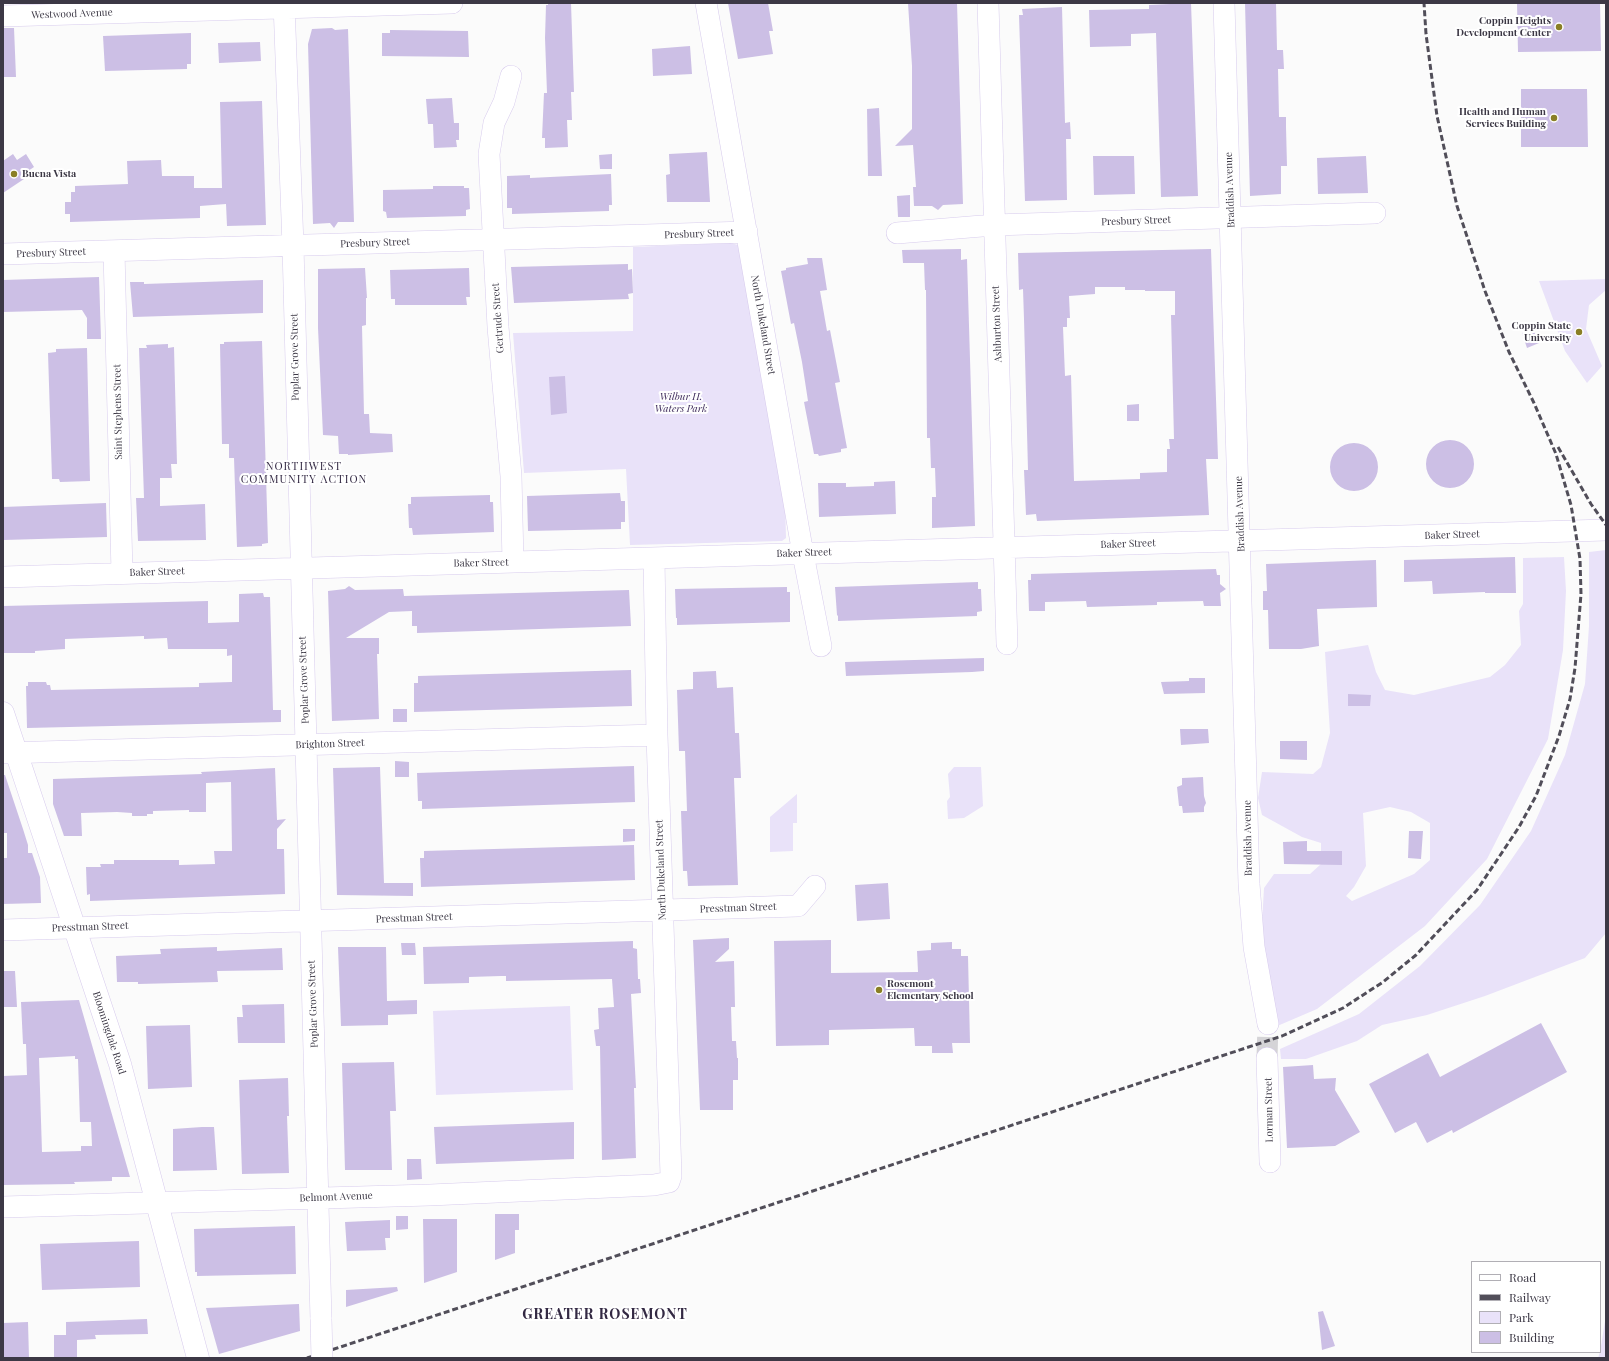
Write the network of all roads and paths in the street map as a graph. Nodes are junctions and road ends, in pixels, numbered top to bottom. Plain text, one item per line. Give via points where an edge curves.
1 (452, 3) edge
2 (706, 3) edge
3 (988, 3) edge
4 (1224, 3) edge
5 (284, 5) edge
6 (3, 16) edge
7 (511, 76) dead end
8 (1375, 213) dead end
9 (1231, 218) junction
10 (994, 225) junction
11 (747, 232) junction
12 (898, 233) dead end
13 (494, 240) junction
14 (293, 246) junction
15 (114, 251) junction
16 (3, 254) edge
17 (1606, 530) edge
18 (1241, 541) junction
19 (1004, 548) junction
20 (803, 554) junction
21 (654, 558) junction
22 (513, 562) junction
23 (300, 568) junction
24 (122, 573) junction
25 (3, 577) edge
26 (1007, 644) dead end
27 (821, 646) dead end
28 (3, 713) edge
29 (657, 735) junction
30 (305, 744) junction
31 (10, 753) edge
32 (815, 886) dead end
33 (663, 911) junction
34 (310, 921) junction
35 (75, 928) junction
36 (3, 930) edge
37 (1268, 1024) tunnel mouth
38 (1268, 1058) tunnel mouth
39 (1270, 1162) dead end
40 (669, 1182) joint
41 (319, 1197) junction
42 (157, 1203) junction
43 (3, 1207) edge
44 (197, 1354) edge
45 (322, 1358) edge

1 - 5 street, Westwood Avenue
2 - 11 street, North Dukeland Street
3 - 10 street, Ashburton Street
4 - 9 street, Braddish Avenue
5 - 6 street, Westwood Avenue
5 - 14 street, Poplar Grove Street
7 - 13 street, Gertrude Street via 504,102 494,123 489,154
8 - 9 street, Presbury Street
9 - 10 street, Presbury Street
9 - 18 street, Braddish Avenue
10 - 12 street, Presbury Street
10 - 19 street, Ashburton Street
11 - 13 street, Presbury Street
11 - 20 street, North Dukeland Street
13 - 14 street, Presbury Street
13 - 22 street, Gertrude Street via 498,327 511,476
14 - 15 street, Presbury Street
14 - 23 street, Poplar Grove Street
15 - 16 street, Presbury Street
15 - 24 street, Saint Stephens Street
17 - 18 street, Baker Street
18 - 19 street, Baker Street
18 - 37 street, Braddish Avenue via 1249,884 1254,947
19 - 20 street, Baker Street
19 - 26 street, Ashburton Street
20 - 21 street, Baker Street
20 - 27 street, North Dukeland Street
21 - 22 street, Baker Street
21 - 29 street, North Dukeland Street
22 - 23 street, Baker Street
23 - 24 street, Baker Street
23 - 30 street, Poplar Grove Street
24 - 25 street, Baker Street
28 - 31 main road, Bloomingdale Road
29 - 30 street, Brighton Street
29 - 33 street, North Dukeland Street
30 - 31 street, Brighton Street
30 - 34 street, Poplar Grove Street
31 - 35 main road, Bloomingdale Road
32 - 33 street, Presstman Street via 798,906
33 - 34 street, Presstman Street
33 - 40 street, North Dukeland Street via 671,1176
34 - 35 street, Presstman Street
34 - 41 street, Poplar Grove Street
35 - 36 street, Presstman Street
35 - 42 main road, Bloomingdale Road via 120,1064
38 - 39 street, Lorman Street
40 - 41 street, Belmont Avenue via 661,1185 580,1189
41 - 42 street, Belmont Avenue
41 - 45 street, Poplar Grove Street, bridge
42 - 43 street, Belmont Avenue
42 - 44 main road, Bloomingdale Road

